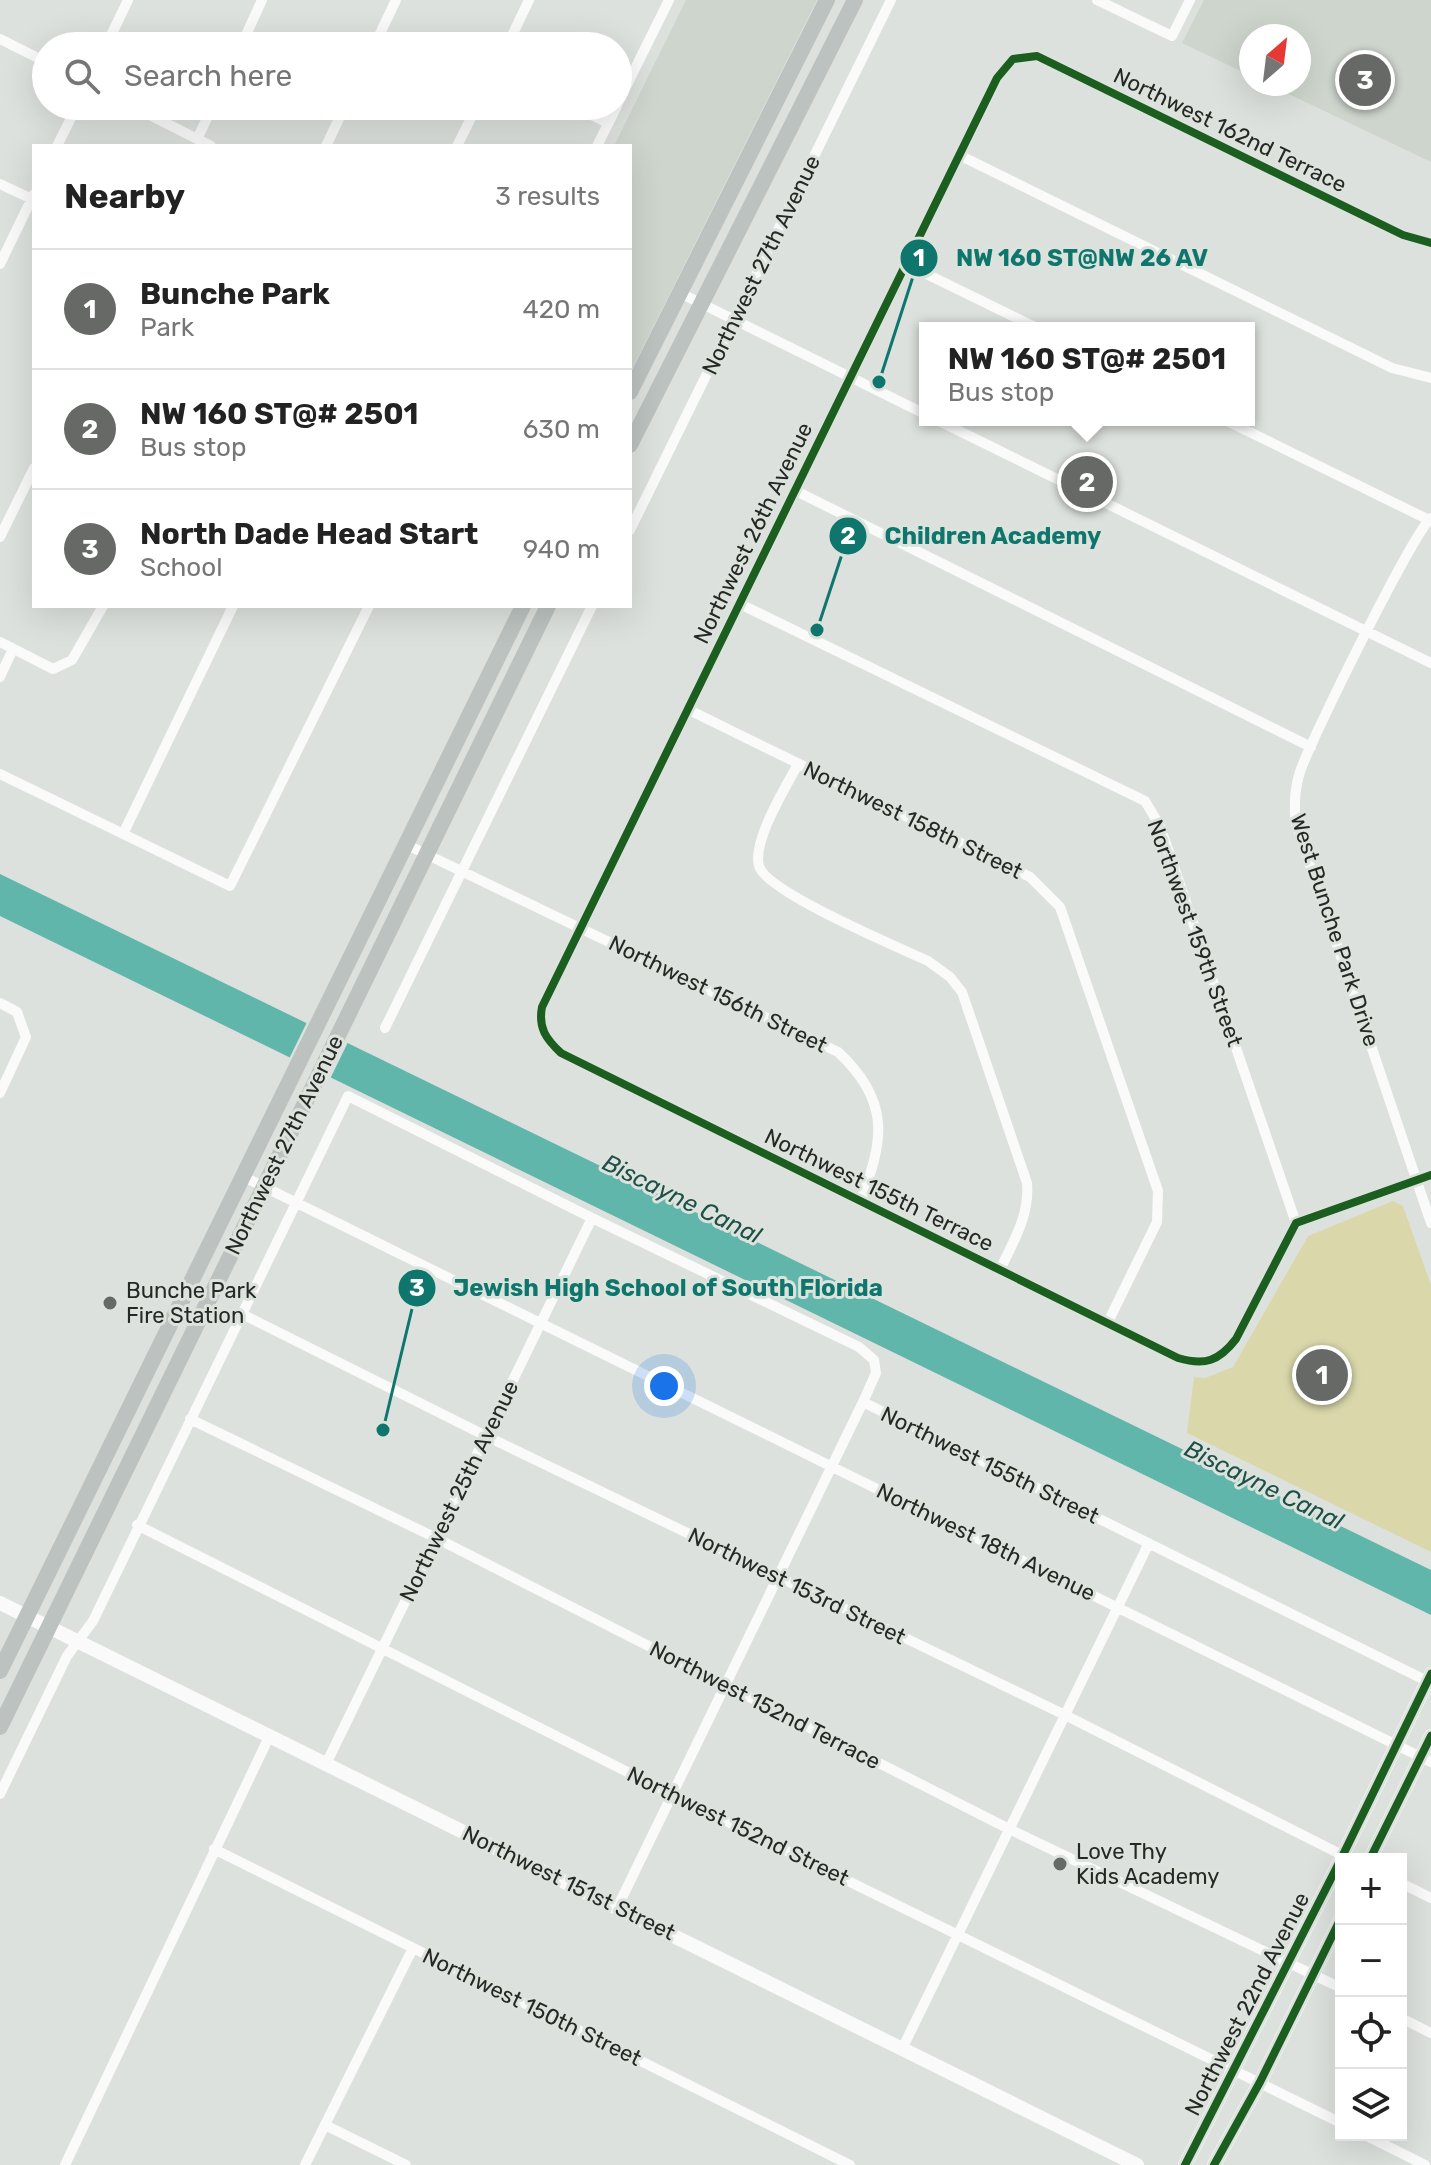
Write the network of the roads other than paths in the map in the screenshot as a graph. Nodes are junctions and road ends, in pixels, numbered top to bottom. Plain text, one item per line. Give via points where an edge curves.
1 (128, 0) edge
2 (262, 0) edge
3 (396, 0) edge
4 (529, 0) edge
5 (669, 0) edge
6 (827, 0) edge
7 (855, 0) edge
8 (891, 0) edge
9 (1097, 0) edge
10 (1190, 0) edge
11 (113, 32) edge
12 (247, 32) edge
13 (381, 32) edge
14 (514, 32) edge
15 (0, 39) edge
16 (804, 46) junction
17 (32, 55) edge
18 (826, 57) junction
19 (1013, 59) joint
20 (632, 75) edge
21 (70, 120) edge
22 (160, 120) edge
23 (206, 120) edge
24 (338, 120) edge
25 (470, 120) edge
26 (602, 120) edge
27 (610, 120) edge
28 (608, 123) junction
29 (197, 139) junction
30 (58, 144) edge
31 (207, 144) edge
32 (327, 144) edge
33 (458, 144) edge
34 (598, 144) edge
35 (959, 155) junction
36 (0, 184) edge
37 (32, 198) edge
38 (32, 200) edge
39 (1431, 243) edge
40 (0, 264) edge
41 (906, 264) junction
42 (680, 293) junction
43 (702, 304) junction
44 (734, 320) junction
45 (1025, 322) edge
46 (849, 377) junction
47 (1431, 378) edge
48 (632, 388) edge
49 (919, 411) edge
50 (949, 426) edge
51 (1237, 426) edge
52 (632, 441) edge
53 (32, 472) edge
54 (794, 490) junction
55 (1429, 518) edge
56 (632, 526) edge
57 (0, 537) edge
58 (738, 603) junction
59 (102, 608) edge
60 (232, 608) edge
61 (368, 608) edge
62 (522, 608) edge
63 (547, 608) edge
64 (591, 608) edge
65 (1368, 632) junction
66 (0, 642) edge
67 (12, 651) junction
68 (1431, 663) edge
69 (0, 677) edge
70 (687, 709) junction
71 (1311, 747) junction
72 (798, 764) junction
73 (0, 774) edge
74 (123, 834) junction
75 (405, 844) junction
76 (426, 854) junction
77 (460, 870) junction
78 (580, 928) junction
79 (0, 1003) edge
80 (385, 1028) dead end
81 (542, 1029) joint
82 (0, 1093) edge
83 (348, 1096) joint
84 (1431, 1175) edge
85 (242, 1176) junction
86 (1417, 1179) junction
87 (263, 1187) junction
88 (860, 1201) junction
89 (297, 1204) junction
90 (592, 1218) junction
91 (1296, 1223) junction
92 (1431, 1223) edge
93 (1000, 1270) junction
94 (242, 1314) junction
95 (1108, 1322) junction
96 (540, 1325) junction
97 (155, 1354) junction
98 (176, 1365) junction
99 (863, 1402) junction
100 (190, 1419) junction
101 (486, 1436) junction
102 (831, 1466) junction
103 (137, 1525) junction
104 (436, 1538) junction
105 (1149, 1543) junction
106 (779, 1577) junction
107 (0, 1603) edge
108 (1118, 1607) junction
109 (26, 1616) junction
110 (49, 1627) junction
111 (77, 1642) junction
112 (383, 1650) junction
113 (0, 1671) edge
114 (1429, 1678) edge
115 (726, 1684) junction
116 (1065, 1715) junction
117 (0, 1727) edge
118 (1431, 1736) edge
119 (269, 1737) junction
120 (1397, 1746) junction
121 (1426, 1760) edge
122 (326, 1764) junction
123 (0, 1794) edge
124 (673, 1795) junction
125 (1009, 1829) junction
126 (214, 1849) junction
127 (1335, 1853) edge
128 (1346, 1853) edge
129 (1373, 1853) edge
130 (1335, 1876) edge
131 (1407, 1886) edge
132 (1431, 1898) edge
133 (618, 1906) junction
134 (1338, 1925) edge
135 (958, 1934) junction
136 (413, 1948) junction
137 (1290, 1963) junction
138 (1313, 1974) junction
139 (1335, 1985) edge
140 (1407, 2021) edge
141 (1431, 2033) edge
142 (903, 2047) junction
143 (1234, 2070) junction
144 (1260, 2082) junction
145 (1335, 2120) edge
146 (325, 2125) junction
147 (1377, 2141) edge
148 (65, 2165) edge
149 (305, 2165) edge
150 (406, 2165) edge
151 (850, 2165) edge
152 (1137, 2165) edge
153 (1185, 2165) edge
154 (1214, 2165) edge
155 (1425, 2165) edge

1 - 11 street
2 - 12 street
3 - 13 street
4 - 14 street
5 - 20 street
6 - 16 main road
7 - 18 main road, Northwest 27th Avenue
8 - 44 street, Northwest 27th Avenue
9 - 10 street via 1172,36
15 - 17 street
16 - 18 main road
16 - 42 main road
18 - 43 main road, Northwest 27th Avenue
19 - 35 street, Northwest 26th Avenue via 997,78
19 - 39 street, Northwest 162nd Terrace via 1037,56 1403,235
21 - 30 street
22 - 29 street
23 - 29 street
24 - 32 street
25 - 33 street
26 - 28 street
27 - 28 street
28 - 34 street
29 - 31 street
35 - 41 street, Northwest 26th Avenue
35 - 47 street via 1392,368
36 - 37 street
38 - 40 street
41 - 45 street
41 - 46 street, Northwest 26th Avenue
42 - 43 street
42 - 48 main road
43 - 44 street
43 - 52 main road, Northwest 27th Avenue
44 - 46 street
44 - 56 street, Northwest 27th Avenue
46 - 49 street
46 - 54 street, Northwest 26th Avenue
50 - 65 street
51 - 55 street
53 - 57 street
54 - 58 street, Northwest 26th Avenue
54 - 71 street
55 - 65 street, West Bunche Park Drive
58 - 70 street, Northwest 26th Avenue
58 - 91 street, Northwest 159th Street via 1145,801 1160,826
59 - 67 street via 72,660 53,669
60 - 74 street
61 - 74 street via 230,886
62 - 75 main road, Northwest 27th Avenue
63 - 76 main road, Northwest 27th Avenue
64 - 77 street
65 - 68 street
65 - 71 street, West Bunche Park Drive
66 - 67 street
67 - 69 street
70 - 72 street, Northwest 158th Street
70 - 78 street, Northwest 26th Avenue
71 - 86 street, West Bunche Park Drive via 1295,795 1295,821
72 - 93 street via 765,830 759,865 779,889 928,961 962,992 1027,1183 1023,1221
72 - 95 street, Northwest 158th Street via 1030,877 1060,907 1158,1191 1157,1222
73 - 74 street
75 - 76 street, Northwest 156th Street
75 - 85 main road, Northwest 27th Avenue
76 - 77 street, Northwest 156th Street
76 - 87 main road, Northwest 27th Avenue
77 - 78 street, Northwest 156th Street
77 - 80 street
78 - 81 street, Northwest 26th Avenue via 542,1007
78 - 88 street, Northwest 156th Street via 838,1052 860,1073 879,1134 878,1157
79 - 82 street via 17,1012 26,1037
81 - 88 street, Northwest 155th Terrace via 561,1053
83 - 89 street, Northwest 27th Avenue
83 - 90 street, Northwest 155th Street
84 - 86 street
85 - 87 street, Northwest 18th Avenue
85 - 97 main road, Northwest 27th Avenue
86 - 91 street
86 - 92 street, West Bunche Park Drive
87 - 89 street, Northwest 18th Avenue
87 - 98 main road, Northwest 27th Avenue
88 - 93 street, Northwest 155th Terrace
89 - 94 street, Northwest 27th Avenue
89 - 96 street, Northwest 18th Avenue
90 - 96 street, Northwest 25th Avenue
90 - 99 street, Northwest 155th Street via 859,1347 874,1360 876,1373
91 - 95 street, Northwest 155th Terrace via 1236,1339 1213,1361 1178,1358
93 - 95 street, Northwest 155th Terrace
94 - 100 street, Northwest 27th Avenue
94 - 101 street, Northwest 153rd Street
96 - 101 street, Northwest 25th Avenue
96 - 102 street, Northwest 18th Avenue
97 - 98 main road
97 - 109 main road, Northwest 27th Avenue
98 - 110 main road, Northwest 27th Avenue
99 - 102 street
99 - 105 street, Northwest 155th Street
100 - 103 street, Northwest 27th Avenue
100 - 104 street, Northwest 152nd Terrace
101 - 104 street, Northwest 25th Avenue
101 - 106 street, Northwest 153rd Street
102 - 106 street
102 - 108 street, Northwest 18th Avenue
103 - 111 street, Northwest 27th Avenue via 93,1621
103 - 112 street, Northwest 152nd Street
104 - 112 street, Northwest 25th Avenue
104 - 115 street, Northwest 152nd Terrace
105 - 108 street
105 - 114 street, Northwest 155th Street
106 - 115 street
106 - 116 street, Northwest 153rd Street
107 - 109 street, Northwest 151st Street
108 - 116 street
108 - 120 street, Northwest 18th Avenue
109 - 110 street, Northwest 151st Street
109 - 113 main road, Northwest 27th Avenue
110 - 111 street, Northwest 151st Street
110 - 117 main road, Northwest 27th Avenue
111 - 119 street, Northwest 151st Street
111 - 123 street, Northwest 27th Avenue
112 - 122 street, Northwest 25th Avenue
112 - 124 street, Northwest 152nd Street
114 - 120 street, Northwest 22nd Avenue
115 - 124 street
115 - 125 street, Northwest 152nd Terrace
116 - 125 street
116 - 127 street, Northwest 153rd Street
118 - 121 street
119 - 122 street, Northwest 151st Street
119 - 126 street
120 - 121 street, Northwest 18th Avenue
120 - 128 street, Northwest 22nd Avenue
121 - 129 street
122 - 133 street, Northwest 151st Street
124 - 133 street
124 - 135 street, Northwest 152nd Street
125 - 135 street
125 - 137 street, Northwest 152nd Terrace
126 - 136 street, Northwest 150th Street
126 - 148 street
130 - 137 street, Northwest 22nd Avenue
131 - 132 street
133 - 142 street, Northwest 151st Street
134 - 138 street, Northwest 22nd Avenue
135 - 142 street
135 - 143 street, Northwest 152nd Street
136 - 146 street
136 - 151 street, Northwest 150th Street
137 - 138 street, Northwest 152nd Terrace
137 - 143 street, Northwest 22nd Avenue
138 - 139 street, Northwest 152nd Terrace
138 - 144 street, Northwest 22nd Avenue
140 - 141 street
142 - 152 street, Northwest 151st Street
143 - 144 street, Northwest 152nd Street
143 - 153 street, Northwest 22nd Avenue
144 - 145 street, Northwest 152nd Street
144 - 154 street, Northwest 22nd Avenue
146 - 149 street
146 - 150 street
147 - 155 street

